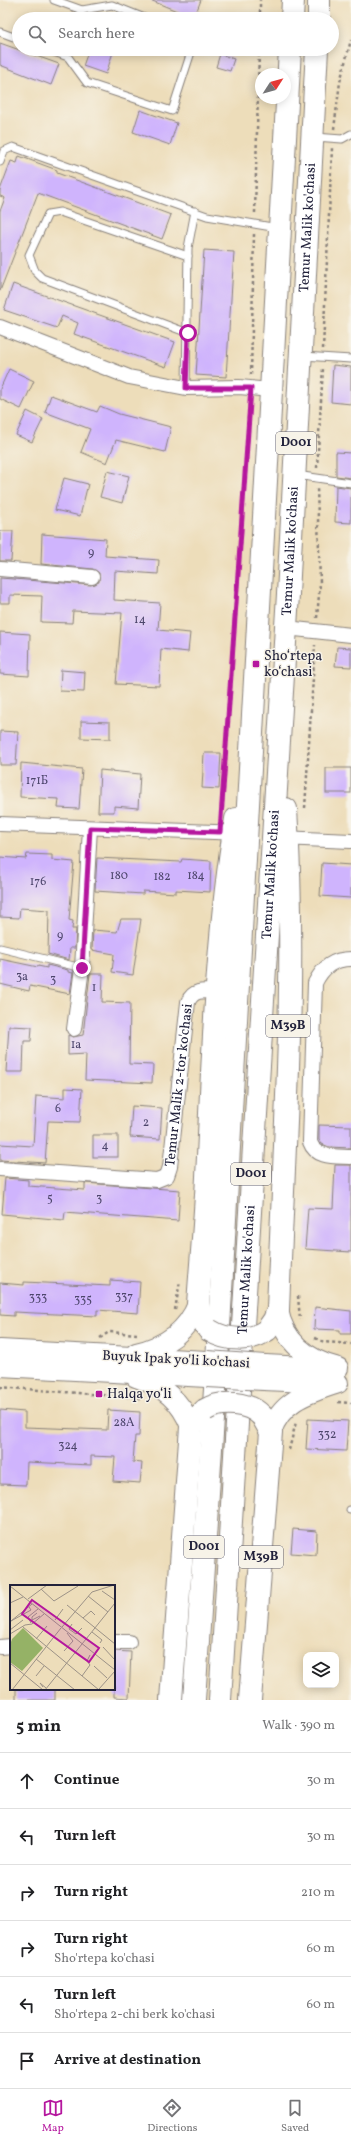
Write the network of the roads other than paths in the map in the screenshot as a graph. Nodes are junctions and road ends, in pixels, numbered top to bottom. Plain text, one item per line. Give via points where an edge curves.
1 (54, 0) edge
2 (293, 0) edge
3 (319, 0) edge
4 (82, 10) joint
5 (130, 12) edge
6 (292, 12) edge
7 (319, 12) edge
8 (0, 32) edge
9 (12, 36) edge
10 (190, 56) edge
11 (290, 56) edge
12 (317, 56) edge
13 (68, 57) edge
14 (351, 134) edge
15 (322, 137) junction
16 (0, 162) edge
17 (195, 211) junction
18 (280, 228) junction
19 (188, 256) junction
20 (0, 327) edge
21 (188, 333) junction
22 (301, 356) junction
23 (351, 359) edge
24 (186, 388) junction
25 (261, 389) junction
26 (294, 475) junction
27 (351, 483) edge
28 (0, 569) edge
29 (92, 577) dead end
30 (286, 628) junction
31 (351, 635) edge
32 (0, 824) edge
33 (90, 828) junction
34 (234, 833) junction
35 (288, 838) junction
36 (351, 841) edge
37 (0, 948) edge
38 (351, 959) edge
39 (82, 968) junction
40 (289, 988) junction
41 (314, 990) junction
42 (215, 992) junction
43 (74, 1029) dead end
44 (351, 1157) edge
45 (0, 1169) edge
46 (198, 1304) junction
47 (288, 1308) junction
48 (0, 1350) edge
49 (118, 1364) junction
50 (0, 1366) edge
51 (344, 1376) edge
52 (266, 1424) junction
53 (191, 1427) junction
54 (115, 1642) edge
55 (129, 1642) dead end
56 (10, 1646) edge
57 (0, 1647) edge
58 (171, 1700) edge
59 (194, 1700) edge
60 (220, 1700) edge
61 (250, 1700) edge

1 - 4 lane
2 - 6 highway
3 - 7 highway
4 - 5 lane via 112,5
8 - 9 lane
10 - 13 lane via 172,111 87,83
11 - 18 highway, Temur Malik ko'chasi / D001
12 - 15 highway, Temur Malik ko'chasi / D001
14 - 15 lane via 342,139
15 - 22 highway, Temur Malik ko'chasi / D001
16 - 17 lane via 4,151 13,147
17 - 18 lane via 207,216
17 - 19 lane
18 - 25 highway, Temur Malik ko'chasi / D001
19 - 21 lane
19 - 21 lane via 60,212 48,214 28,256 35,271 42,278
20 - 24 street via 129,377
21 - 24 lane
22 - 23 lane
22 - 26 highway, Temur Malik ko'chasi / D001
24 - 25 street
25 - 34 highway, Temur Malik ko'chasi / D001 via 253,717
26 - 27 lane
26 - 30 highway, Temur Malik ko'chasi / D001
28 - 29 street
30 - 31 street
30 - 35 highway, Temur Malik ko'chasi / D001 via 280,720
32 - 33 street
33 - 34 street
33 - 39 street
34 - 42 highway
34 - 59 highway, Temur Malik ko'chasi / D001 via 218,1345
35 - 36 street
35 - 40 highway, M39B
35 - 60 highway, Temur Malik ko'chasi / D001
37 - 39 lane
38 - 41 street via 340,960 327,966 318,977
39 - 43 street
40 - 41 street
40 - 47 highway, M39B
41 - 44 street via 310,1142 319,1153
42 - 45 street, Temur Malik 2-tor ko'chasi via 197,992 188,1002 167,1176 158,1180
42 - 46 highway via 207,1179
46 - 47 highway, M39B, bridge via 201,1320 209,1330 219,1336 238,1338 256,1336 267,1330
46 - 49 main road via 186,1326 172,1338
47 - 51 main road, M39B via 284,1330 297,1347
48 - 49 main road, Buyuk Ipak yo'li ko'chasi
49 - 50 main road, Buyuk Ipak yo'li ko'chasi
49 - 51 main road, Buyuk Ipak yo'li ko'chasi, bridge
49 - 53 main road via 165,1391 180,1406
51 - 52 main road, M39B via 293,1401
52 - 53 highway, bridge via 251,1408 231,1404 205,1410
52 - 61 highway, M39B
53 - 58 highway
54 - 55 street
56 - 57 street

